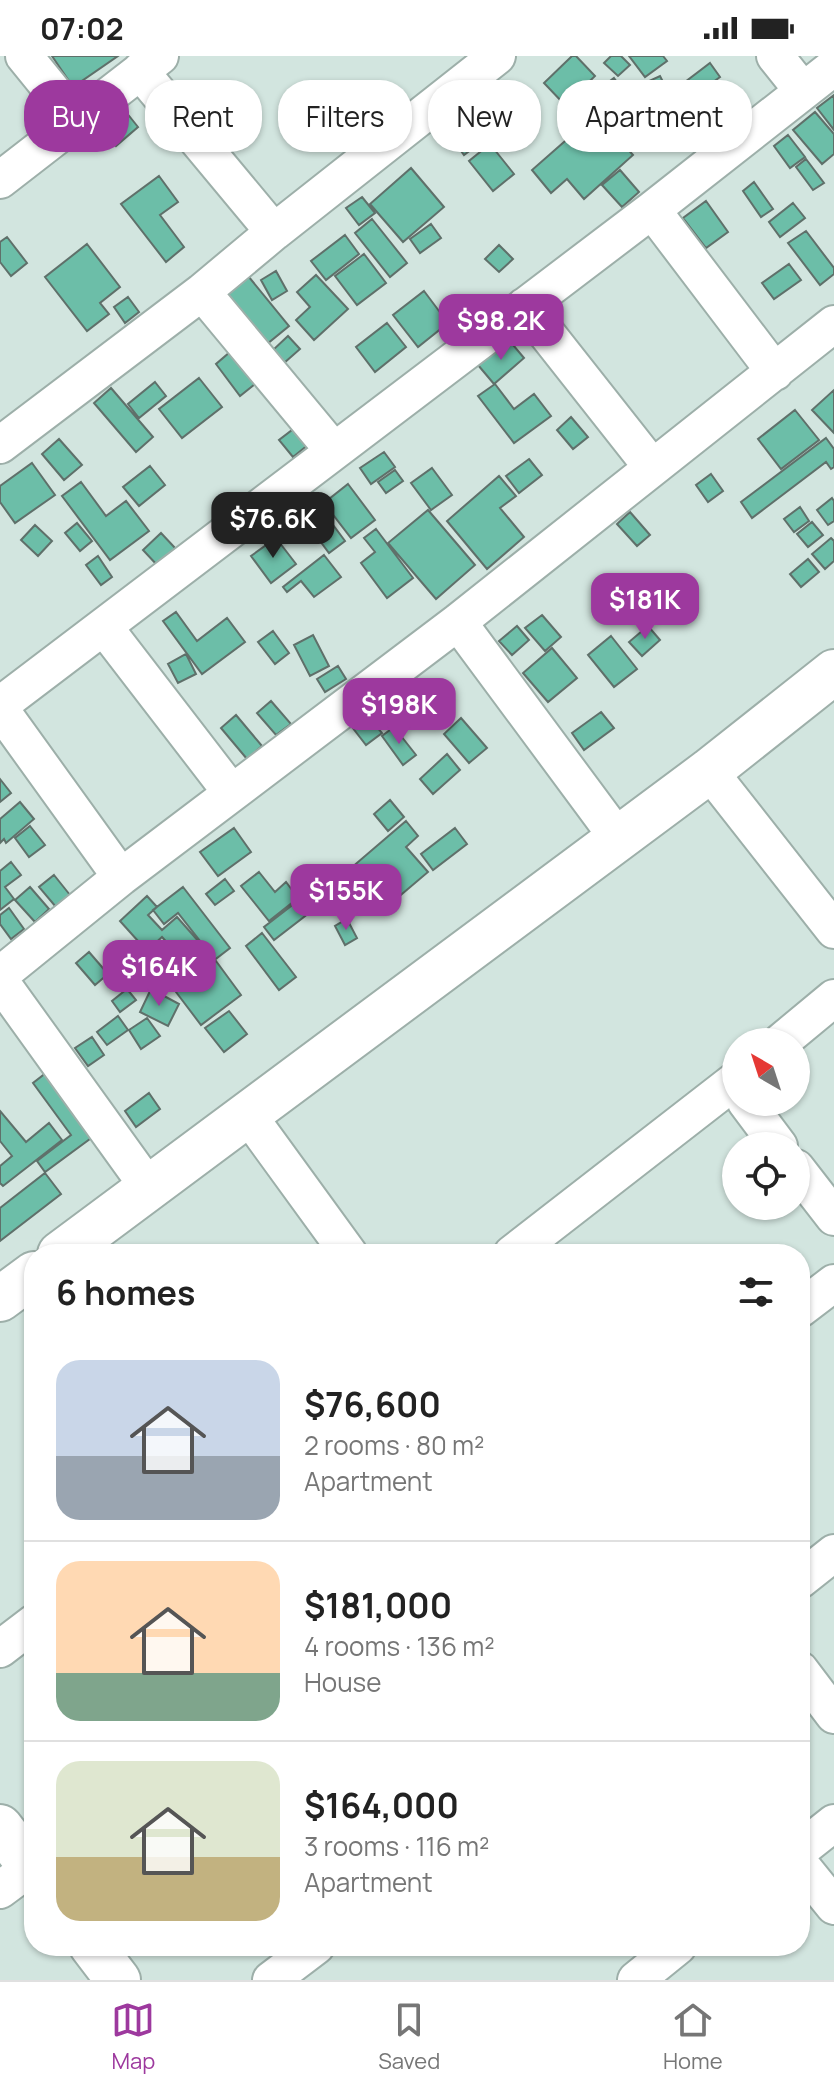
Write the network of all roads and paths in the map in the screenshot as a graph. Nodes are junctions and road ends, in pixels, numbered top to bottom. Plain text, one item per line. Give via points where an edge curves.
1 (24, 56) edge
2 (497, 56) edge
3 (775, 56) edge
4 (150, 64) edge
5 (834, 67) edge
6 (44, 80) edge
7 (129, 80) edge
8 (803, 91) junction
9 (35, 152) edge
10 (0, 180) edge
11 (652, 210) junction
12 (274, 232) junction
13 (202, 292) junction
14 (525, 306) junction
15 (834, 324) edge
16 (775, 372) junction
17 (0, 445) edge
18 (334, 451) junction
19 (652, 467) junction
20 (458, 622) junction
21 (104, 627) junction
22 (834, 672) edge
23 (0, 707) edge
24 (709, 771) junction
25 (231, 792) junction
26 (618, 838) junction
27 (121, 877) junction
28 (834, 930) edge
29 (0, 978) edge
30 (834, 998) edge
31 (798, 1028) edge
32 (722, 1100) edge
33 (248, 1115) junction
34 (810, 1186) edge
35 (149, 1188) junction
36 (834, 1217) edge
37 (73, 1244) edge
38 (342, 1244) edge
39 (526, 1244) edge
40 (24, 1281) edge
41 (834, 1283) edge
42 (0, 1299) edge
43 (810, 1301) edge
44 (834, 1553) edge
45 (810, 1572) edge
46 (24, 1631) edge
47 (0, 1649) edge
48 (810, 1683) edge
49 (834, 1715) edge
50 (834, 1823) edge
51 (0, 1827) edge
52 (810, 1842) edge
53 (22, 1876) edge
54 (810, 1876) edge
55 (834, 1906) edge
56 (100, 1956) edge
57 (303, 1956) edge
58 (666, 1956) edge
59 (118, 1980) edge
60 (271, 1980) edge
61 (636, 1980) edge

1 - 6 street
2 - 12 street
3 - 8 street
4 - 7 street
4 - 12 street
5 - 8 street
8 - 11 street
9 - 10 street
11 - 14 street
11 - 16 street
12 - 13 street
13 - 17 street
13 - 18 street
14 - 18 street
14 - 19 street
15 - 16 street
16 - 19 street
18 - 21 street
19 - 20 street
20 - 25 street
20 - 26 street
21 - 23 street
21 - 25 street
22 - 24 street
23 - 27 street
24 - 26 street
24 - 28 street
25 - 27 street
26 - 33 street
27 - 29 street
29 - 35 street
30 - 31 street
32 - 39 street
33 - 35 street
33 - 38 street
34 - 36 street
35 - 37 street
40 - 42 street
41 - 43 street
44 - 45 street
46 - 47 street
48 - 49 street
50 - 52 street
51 - 53 street
54 - 55 street
56 - 59 street
57 - 60 street
58 - 61 street

